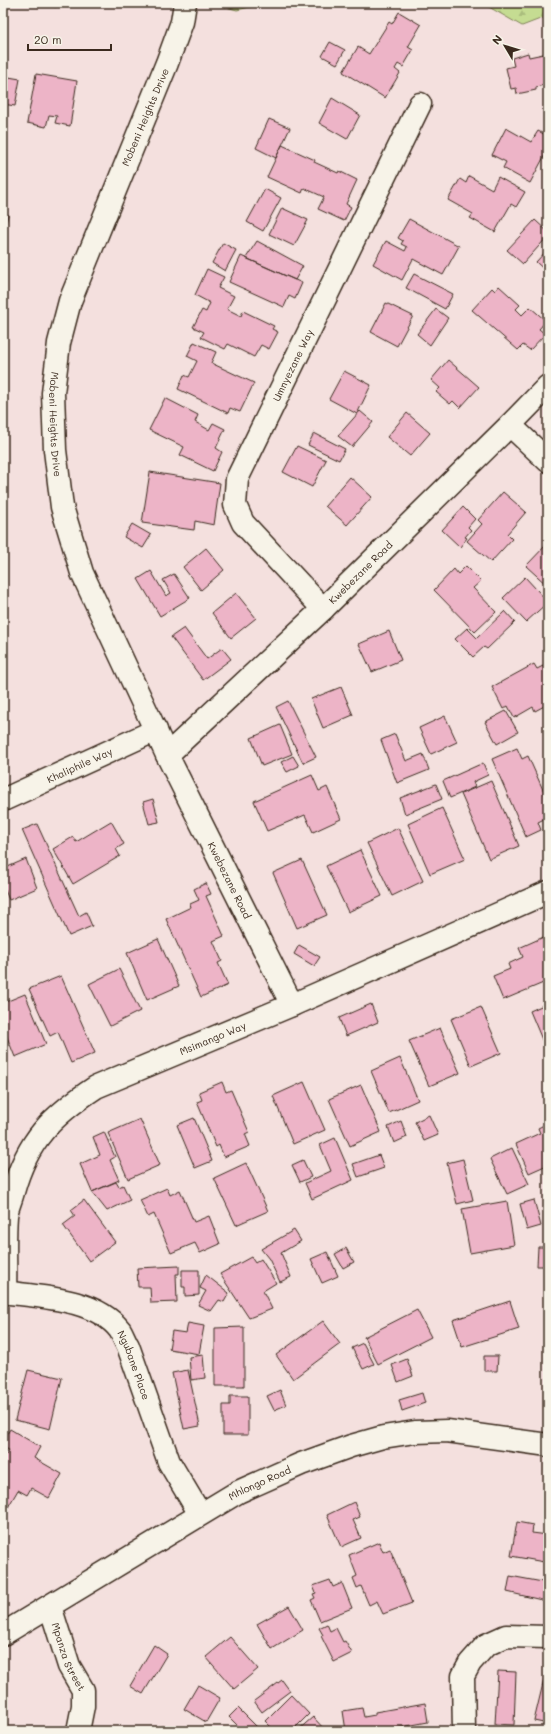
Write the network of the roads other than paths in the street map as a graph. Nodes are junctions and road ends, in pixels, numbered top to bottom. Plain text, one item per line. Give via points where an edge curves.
1 (185, 3) edge
2 (420, 104) dead end
3 (548, 386) edge
4 (510, 425) junction
5 (548, 461) edge
6 (323, 609) junction
7 (156, 730) junction
8 (167, 755) junction
9 (3, 800) edge
10 (548, 892) edge
11 (292, 1005) junction
12 (4, 1292) edge
13 (548, 1445) edge
14 (200, 1514) junction
15 (50, 1606) junction
16 (3, 1634) edge
17 (548, 1637) edge
18 (78, 1731) edge
19 (464, 1731) edge

1 - 7 street, Mobeni Heights Drive via 182,22 167,63 70,301 59,343 54,393 55,450 62,507 80,565
2 - 6 street, Umnyezane Way via 237,479 235,505 243,523
3 - 4 street, Kwebezane Road
4 - 5 street
4 - 6 street, Kwebezane Road
6 - 8 street, Kwebezane Road
7 - 8 street, Kwebezane Road
7 - 9 street, Khaliphile Way
8 - 11 street, Kwebezane Road
10 - 11 street, Msimango Way
11 - 12 street, Msimango Way via 96,1087 68,1105 46,1127 28,1151 16,1179 6,1215
12 - 14 street, Ngubane Place via 75,1303 95,1309 120,1330 169,1462
13 - 14 street, Mhlongo Road via 447,1431 383,1437 301,1464 238,1492
14 - 15 street, Mhlongo Road
15 - 16 street, Mhlongo Road
15 - 18 street, Mpanza Street via 69,1666 83,1690
17 - 19 street via 506,1636 486,1645 470,1663 463,1676

